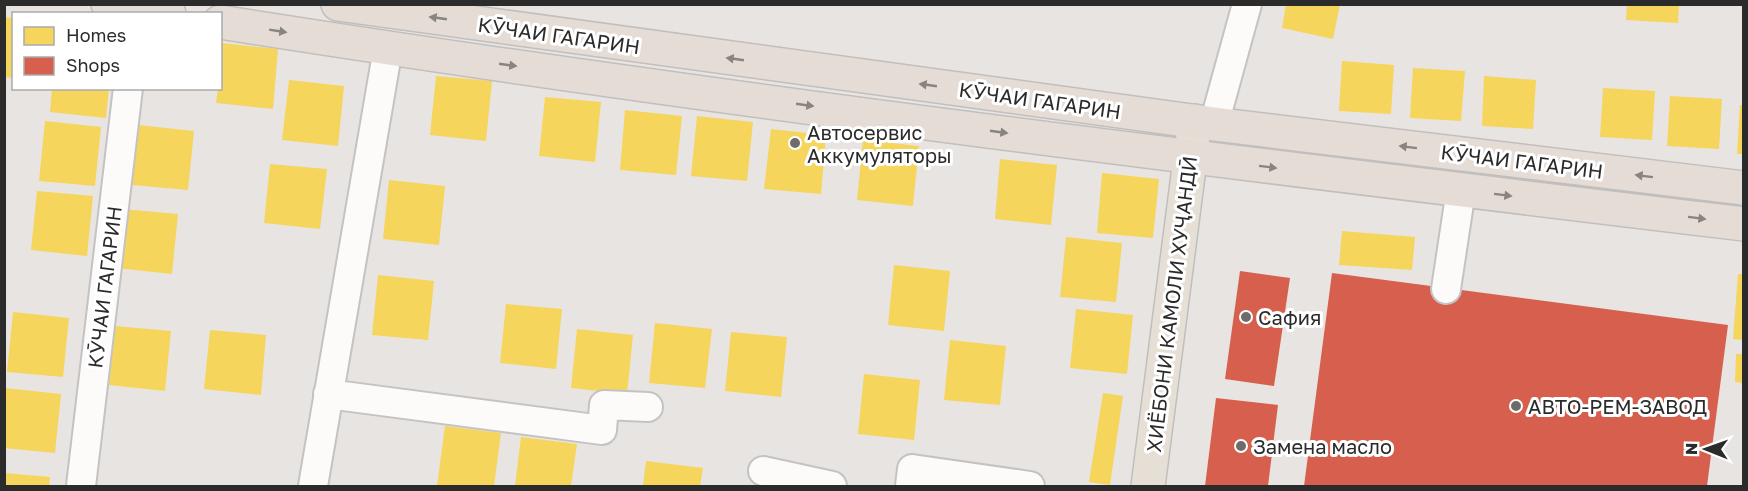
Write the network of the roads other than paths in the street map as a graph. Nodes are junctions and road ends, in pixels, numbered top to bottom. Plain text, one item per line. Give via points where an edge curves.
1 (338, 4) edge
2 (1247, 4) edge
3 (127, 9) edge
4 (152, 12) edge
5 (222, 22) edge
6 (388, 48) junction
7 (128, 90) edge
8 (1204, 122) junction
9 (1200, 159) junction
10 (1743, 188) edge
11 (1461, 190) junction
12 (1743, 224) edge
13 (1446, 289) dead end
14 (328, 394) junction
15 (648, 407) dead end
16 (763, 471) dead end
17 (81, 486) edge
18 (313, 486) edge
19 (832, 486) edge
20 (910, 486) edge
21 (1030, 486) edge
22 (1148, 486) edge
23 (1166, 486) edge

8 -> 1 highway, КӮЧАИ ГАГАРИН
2 - 8 street
3 - 4 highway
5 -> 6 highway, КӮЧАИ ГАГАРИН
6 -> 9 highway, КӮЧАИ ГАГАРИН
6 - 14 street
7 - 17 street, КӮЧАИ ГАГАРИН
8 - 9 main road, ХИЁБОНИ КАМОЛИ ХУҶАНДӢ
10 -> 8 highway, КӮЧАИ ГАГАРИН
9 -> 11 highway, КӮЧАИ ГАГАРИН
9 - 22 main road, ХИЁБОНИ КАМОЛИ ХУҶАНДӢ
9 - 23 main road, ХИЁБОНИ КАМОЛИ ХУҶАНДӢ
11 -> 12 highway, КӮЧАИ ГАГАРИН
11 - 13 street
14 - 15 street via 602,430 604,405
14 - 18 street
16 - 19 street
20 - 21 street via 912,469

